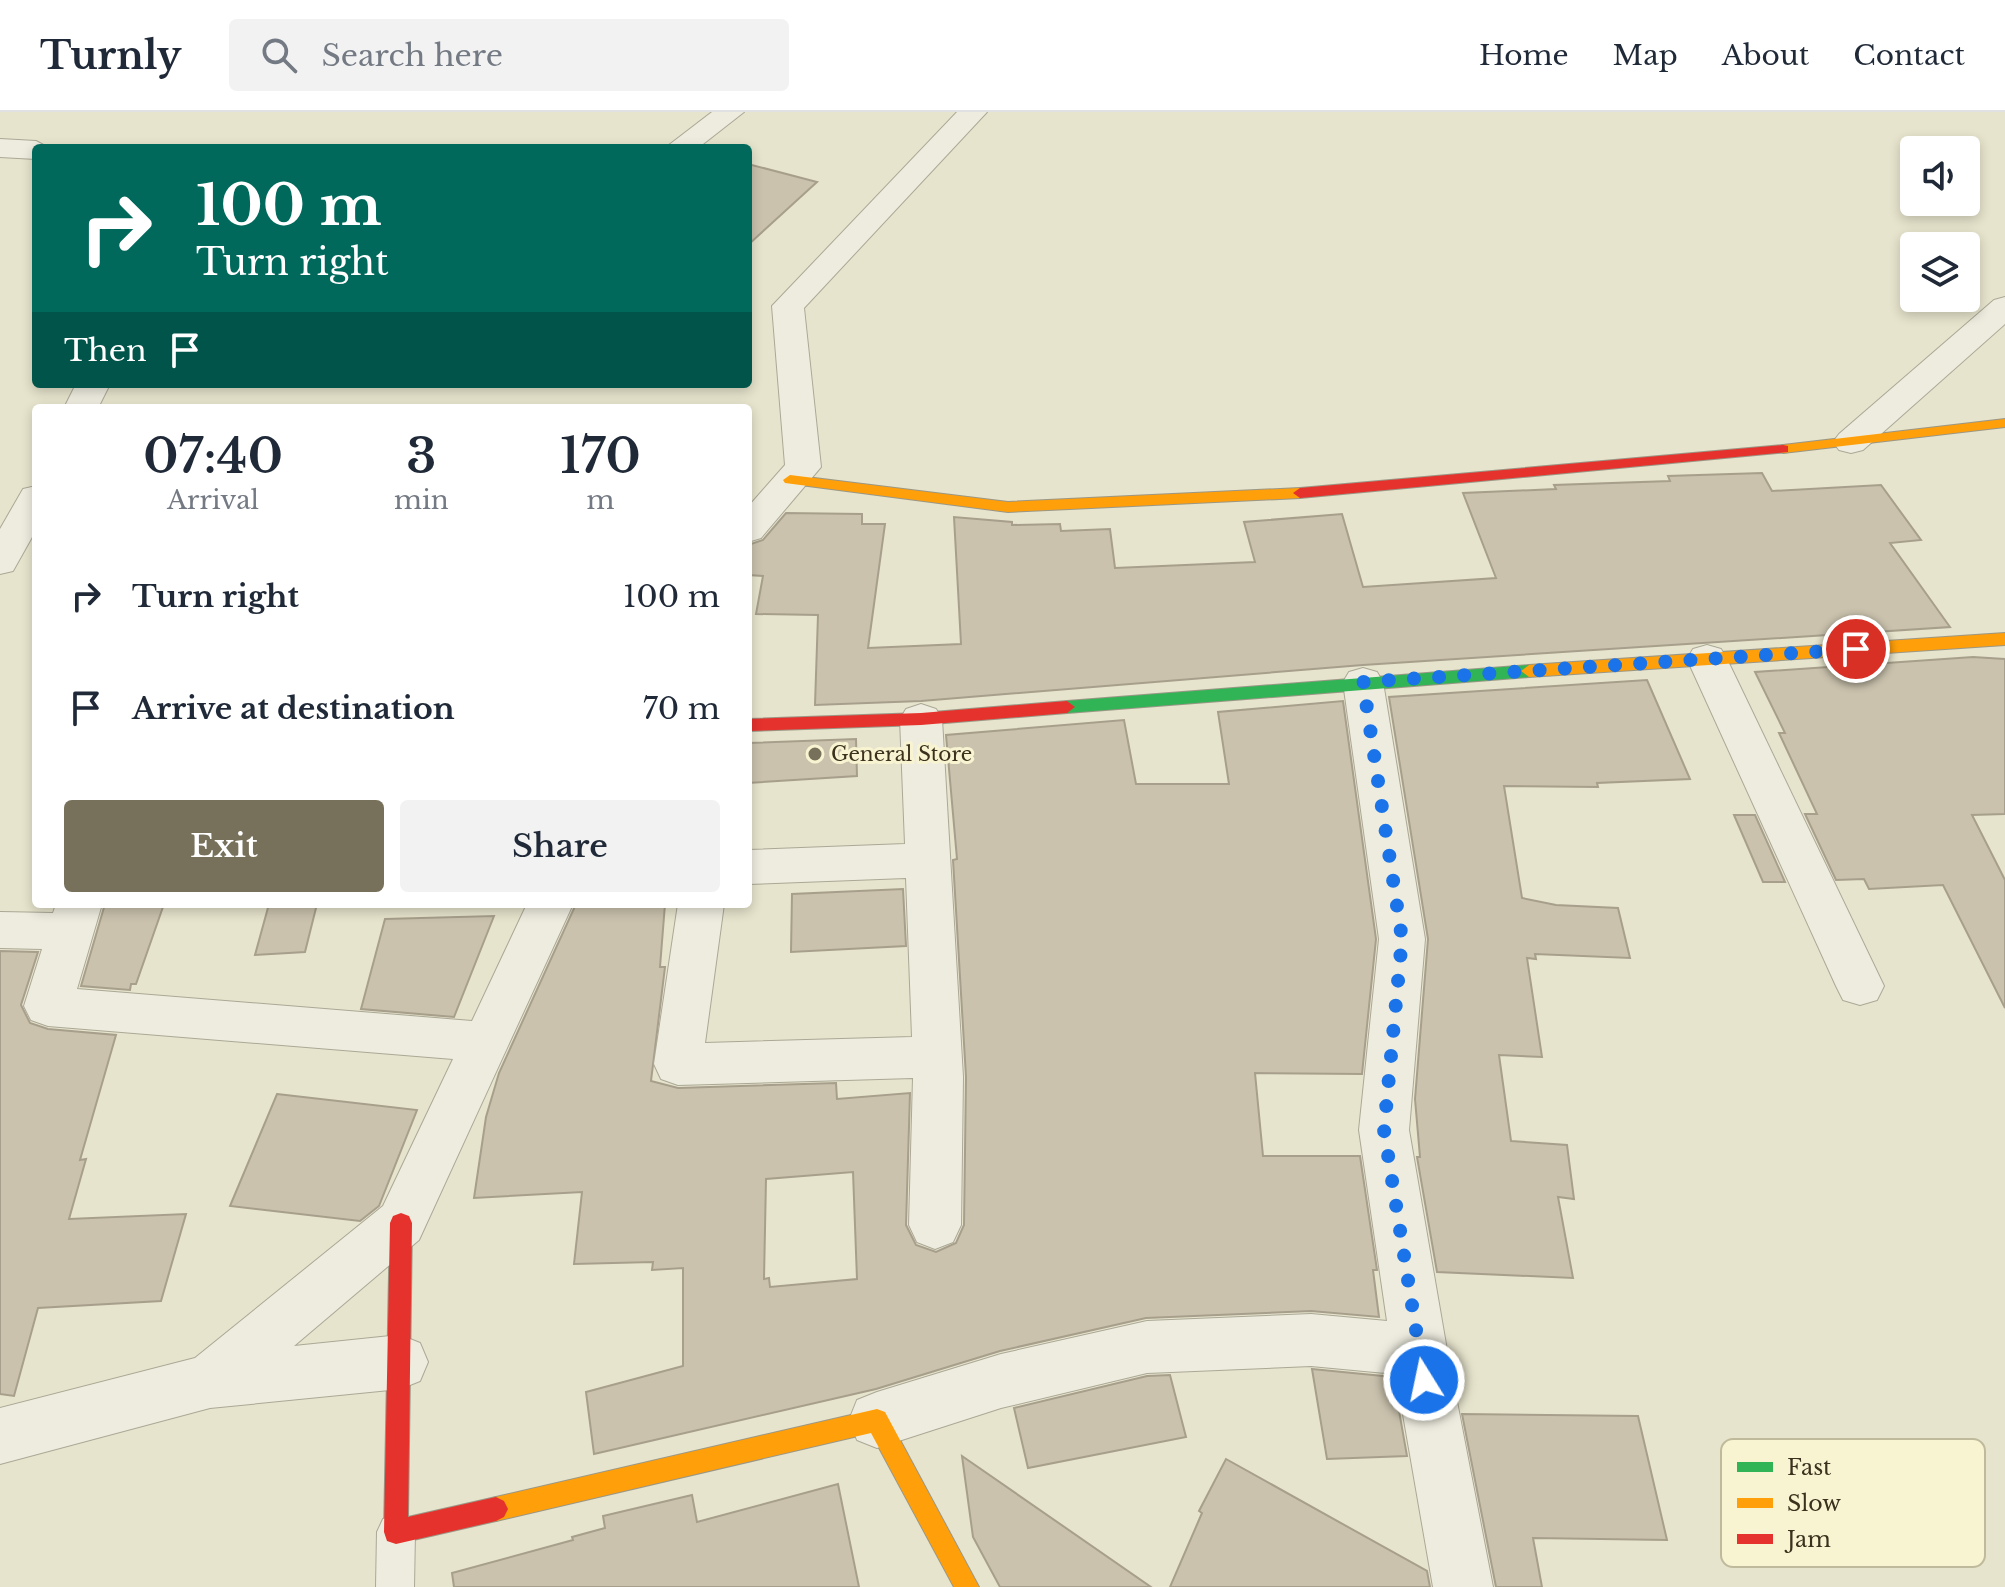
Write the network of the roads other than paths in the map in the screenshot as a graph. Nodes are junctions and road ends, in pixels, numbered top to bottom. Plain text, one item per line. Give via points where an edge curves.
1 (730, 112) edge
2 (973, 112) edge
3 (685, 144) edge
4 (0, 148) edge
5 (32, 150) edge
6 (2005, 307) edge
7 (2005, 423) edge
8 (1851, 442) junction
9 (790, 480) junction
10 (25, 511) edge
11 (752, 525) edge
12 (0, 562) edge
13 (2005, 639) edge
14 (1707, 659) junction
15 (1363, 682) junction
16 (921, 719) junction
17 (752, 725) edge
18 (928, 860) junction
19 (752, 867) edge
20 (548, 908) edge
21 (700, 908) edge
22 (75, 918) edge
23 (0, 930) edge
24 (1860, 986) dead end
25 (487, 1042) junction
26 (937, 1057) junction
27 (401, 1223) junction
28 (935, 1225) dead end
29 (1419, 1350) junction
30 (400, 1362) junction
31 (210, 1381) junction
32 (877, 1420) junction
33 (0, 1436) edge
34 (396, 1532) junction
35 (395, 1587) edge
36 (967, 1587) edge
37 (1463, 1587) edge

1 - 3 street
2 - 9 street via 788,306 803,467
4 - 5 street
6 - 8 street
7 - 8 street
8 - 9 street via 1342,491 1008,507
9 - 11 street
10 - 12 street
13 - 14 street
14 - 15 street
14 - 24 street
15 - 16 street
15 - 29 street via 1402,939 1384,1130
16 - 17 street
16 - 18 street
18 - 19 street
18 - 26 street
20 - 25 street
21 - 26 street via 678,1064
22 - 23 street
22 - 25 street via 48,1006
25 - 27 street
26 - 28 street
27 - 30 street
27 - 31 street
29 - 32 street via 1311,1340 1147,1347 1001,1381
29 - 37 street
30 - 31 street
30 - 34 street
31 - 33 street
32 - 34 street
32 - 36 street
34 - 35 lane

